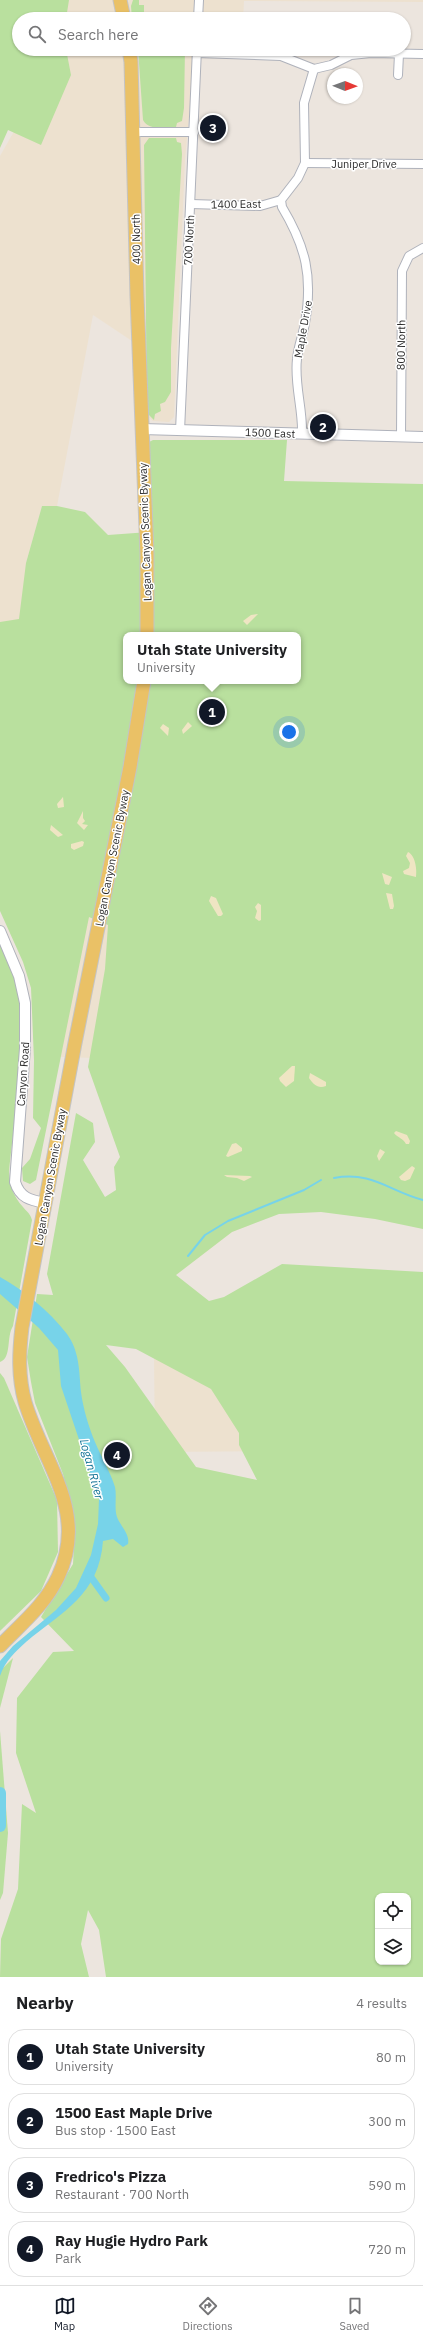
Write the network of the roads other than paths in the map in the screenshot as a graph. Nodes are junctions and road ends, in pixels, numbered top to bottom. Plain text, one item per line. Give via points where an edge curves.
1 (120, 0) edge
2 (199, 0) edge
3 (123, 12) edge
4 (198, 12) edge
5 (411, 54) edge
6 (423, 54) edge
7 (129, 56) edge
8 (197, 56) edge
9 (281, 56) edge
10 (351, 56) edge
11 (399, 56) edge
12 (314, 69) junction
13 (398, 75) dead end
14 (133, 132) junction
15 (194, 132) junction
16 (305, 163) junction
17 (423, 164) edge
18 (281, 200) junction
19 (191, 204) junction
20 (423, 248) edge
21 (142, 429) junction
22 (180, 431) junction
23 (302, 434) junction
24 (400, 437) junction
25 (423, 437) edge
26 (147, 632) edge
27 (144, 684) edge
28 (0, 931) edge
29 (45, 1203) junction
30 (0, 1646) edge

1 - 3 main road
2 - 4 street
5 - 6 street
7 - 14 main road, 400 North
8 - 15 street, 700 North
9 - 12 street
10 - 12 street
11 - 13 street
12 - 16 street via 304,103
14 - 15 street
14 - 21 main road, 400 North
15 - 19 street, 700 North
16 - 17 street, Juniper Drive
16 - 18 street via 298,178
18 - 19 street, 1400 East via 260,206
18 - 23 street, Maple Drive via 304,251 310,279 308,306 297,358
19 - 22 street, 700 North
20 - 24 street, 800 North via 409,256 402,271
21 - 22 street, 1500 East
21 - 26 main road, Logan Canyon Scenic Byway
22 - 23 street, 1500 East
23 - 24 street, 1500 East
24 - 25 street, 1500 East
27 - 29 main road, Logan Canyon Scenic Byway via 130,767
28 - 29 street, Canyon Road via 19,976 25,1003 25,1048 15,1182 20,1194
29 - 30 main road, Logan Canyon Scenic Byway via 22,1327 20,1380 32,1419 62,1488 68,1515 67,1555 58,1578 37,1609

